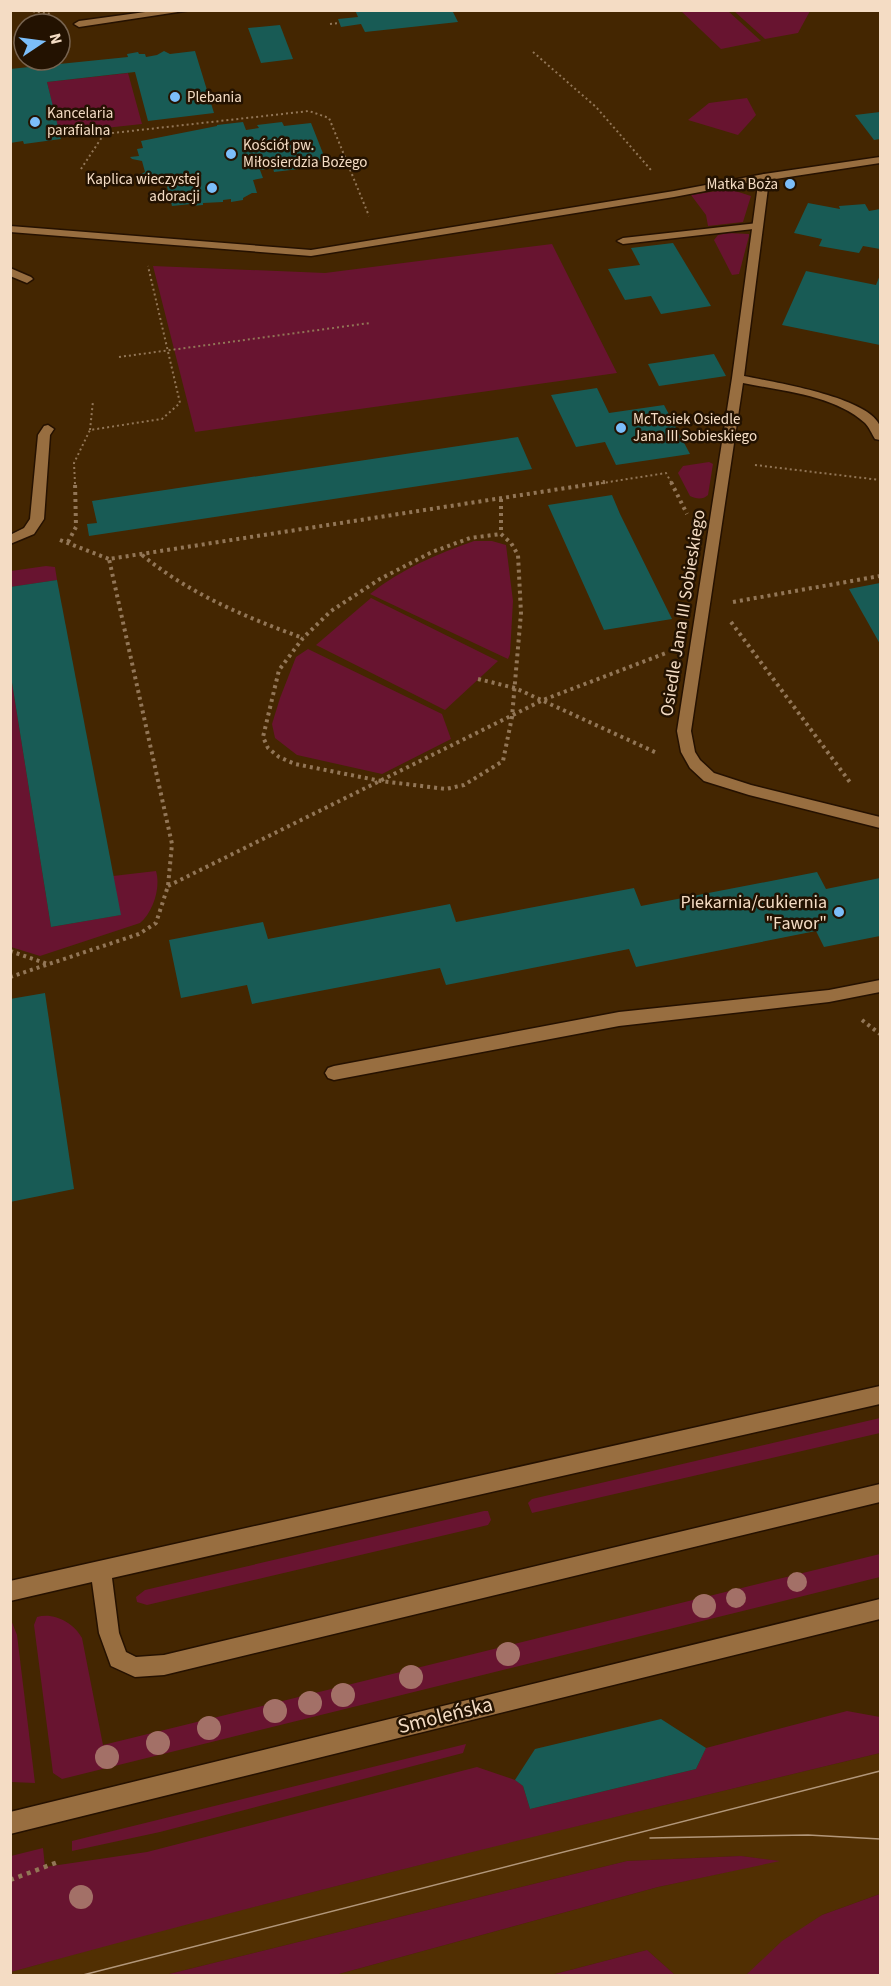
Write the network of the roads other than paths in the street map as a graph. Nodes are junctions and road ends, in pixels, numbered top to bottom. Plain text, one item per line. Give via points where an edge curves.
1 (186, 10) edge
2 (79, 24) dead end
3 (880, 160) edge
4 (764, 177) junction
5 (758, 226) junction
6 (10, 229) edge
7 (623, 241) dead end
8 (10, 271) edge
9 (27, 279) dead end
10 (738, 378) junction
11 (48, 429) dead end
12 (880, 436) edge
13 (10, 540) edge
14 (880, 822) edge
15 (880, 986) edge
16 (334, 1073) dead end
17 (880, 1395) edge
18 (880, 1493) edge
19 (101, 1571) junction
20 (10, 1591) edge
21 (880, 1609) edge
22 (10, 1822) edge

1 - 2 street
3 - 4 street
4 - 5 street, Osiedle Jana III Sobieskiego
4 - 6 street via 310,253
5 - 7 street
5 - 10 street, Osiedle Jana III Sobieskiego
8 - 9 street
10 - 12 street via 850,407 870,420
10 - 14 street, Osiedle Jana III Sobieskiego via 684,731 688,752 709,777
11 - 13 street via 44,435 37,519 29,531
15 - 16 street via 829,996 620,1018
17 - 19 street
18 - 19 street via 164,1665 135,1667 118,1659 109,1633
19 - 20 street
21 - 22 street, Smoleńska

